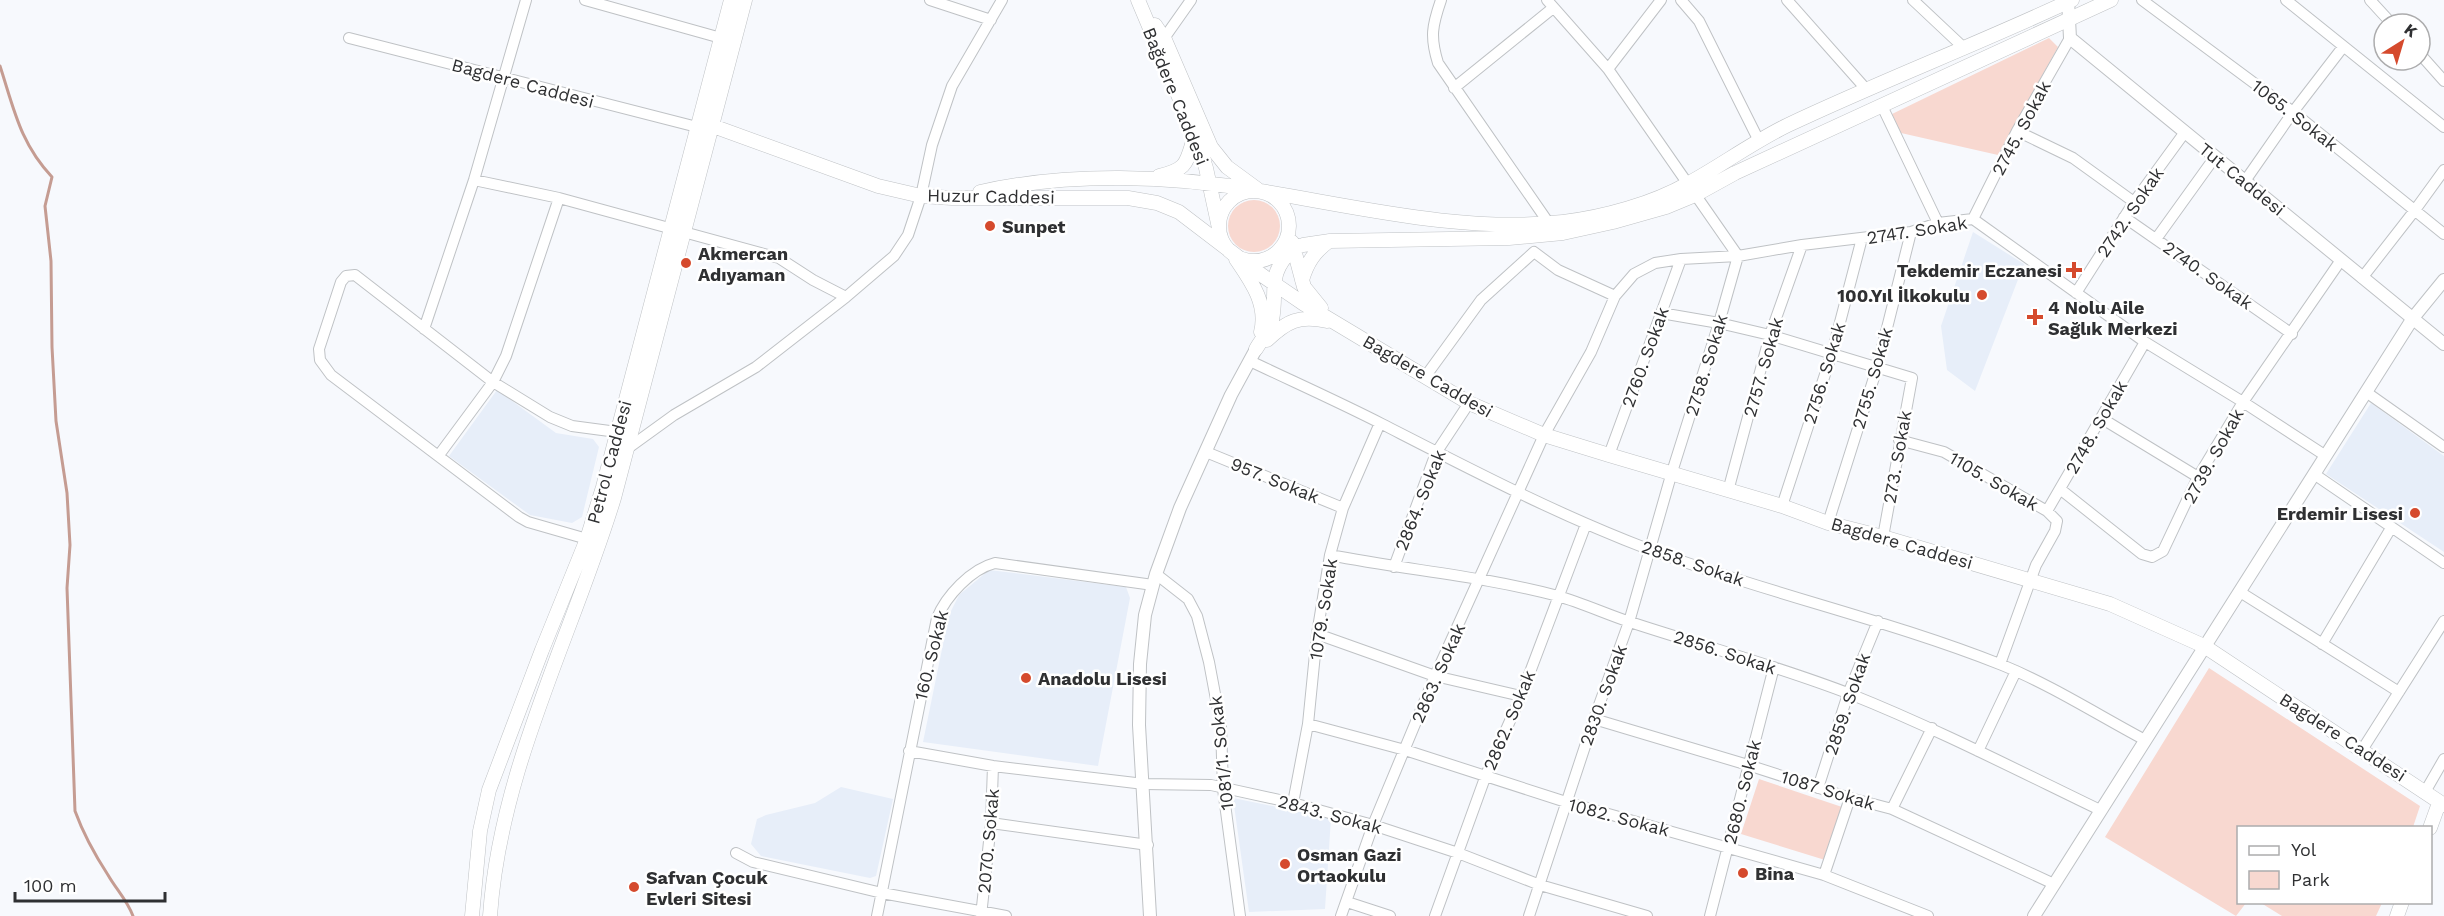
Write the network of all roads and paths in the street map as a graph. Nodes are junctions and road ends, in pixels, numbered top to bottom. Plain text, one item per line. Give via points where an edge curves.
1 (526, 0) edge
2 (585, 0) edge
3 (731, 0) edge
4 (745, 0) edge
5 (930, 0) edge
6 (1002, 0) edge
7 (1138, 0) edge
8 (1191, 0) edge
9 (1441, 0) edge
10 (1661, 0) edge
11 (1680, 0) edge
12 (1787, 0) edge
13 (1913, 0) edge
14 (2070, 0) edge
15 (2111, 0) edge
16 (2142, 0) edge
17 (2286, 0) edge
18 (2370, 0) edge
19 (1550, 4) edge
20 (2381, 12) edge
21 (2067, 19) junction
22 (991, 20) junction
23 (349, 38) dead end
24 (721, 38) junction
25 (2070, 38) junction
26 (1161, 44) junction
27 (1963, 47) junction
28 (2343, 47) junction
29 (2432, 68) edge
30 (1608, 69) junction
31 (503, 78) junction
32 (2444, 81) edge
33 (1454, 88) junction
34 (1866, 88) junction
35 (1882, 106) junction
36 (2293, 112) junction
37 (704, 126) junction
38 (2444, 127) edge
39 (2017, 131) junction
40 (2185, 132) junction
41 (1195, 135) junction
42 (1758, 139) junction
43 (2215, 157) junction
44 (2444, 170) edge
45 (474, 180) junction
46 (1146, 180) junction
47 (2245, 181) junction
48 (1209, 185) junction
49 (1258, 190) junction
50 (1691, 190) junction
51 (921, 196) junction
52 (560, 198) junction
53 (952, 198) junction
54 (2134, 202) junction
55 (2415, 210) junction
56 (2124, 217) junction
57 (1974, 219) junction
58 (1548, 222) junction
59 (1938, 223) junction
60 (1219, 228) junction
61 (677, 230) junction
62 (1290, 230) junction
63 (1911, 232) junction
64 (2444, 234) edge
65 (1531, 236) junction
66 (1862, 238) junction
67 (2156, 239) junction
68 (1330, 241) junction
69 (1802, 245) junction
70 (1294, 248) junction
71 (1534, 252) junction
72 (1231, 253) junction
73 (1276, 254) junction
74 (1738, 256) junction
75 (1681, 259) junction
76 (2341, 260) junction
77 (2362, 278) junction
78 (1302, 280) junction
79 (2444, 280) edge
80 (1274, 283) junction
81 (2076, 293) junction
82 (1615, 296) junction
83 (846, 297) junction
84 (1661, 314) junction
85 (2413, 318) junction
86 (1719, 323) junction
87 (1338, 324) junction
88 (424, 329) junction
89 (2292, 334) junction
90 (1770, 335) junction
91 (2145, 342) junction
92 (2444, 344) edge
93 (1832, 353) junction
94 (1253, 355) junction
95 (1877, 368) junction
96 (1425, 377) junction
97 (494, 382) junction
98 (2366, 392) junction
99 (2243, 402) junction
100 (1469, 403) junction
101 (2101, 418) junction
102 (1380, 423) junction
103 (617, 432) junction
104 (1544, 435) junction
105 (1899, 440) junction
106 (2444, 447) edge
107 (627, 449) junction
108 (1206, 452) junction
109 (1436, 453) junction
110 (439, 455) junction
111 (1609, 455) junction
112 (2326, 456) junction
113 (1672, 472) junction
114 (2314, 474) junction
115 (2198, 477) junction
116 (2060, 489) junction
117 (1728, 490) junction
118 (1519, 494) junction
119 (1782, 506) junction
120 (1343, 508) junction
121 (2046, 511) junction
122 (1828, 523) junction
123 (1586, 524) junction
124 (2391, 528) junction
125 (1883, 537) junction
126 (587, 539) junction
127 (1651, 550) junction
128 (1330, 555) junction
129 (2444, 563) edge
130 (1394, 567) junction
131 (1480, 579) junction
132 (1154, 580) junction
133 (2031, 580) junction
134 (2240, 592) junction
135 (1559, 596) junction
136 (1878, 621) junction
137 (2444, 621) edge
138 (1629, 622) junction
139 (1317, 634) junction
140 (2322, 644) junction
141 (2204, 646) junction
142 (2000, 664) junction
143 (1774, 667) junction
144 (2016, 671) junction
145 (1435, 676) junction
146 (2399, 692) junction
147 (1848, 693) junction
148 (1521, 696) junction
149 (1594, 719) junction
150 (1308, 724) junction
151 (1932, 728) junction
152 (2145, 740) junction
153 (1405, 750) junction
154 (2362, 750) junction
155 (909, 751) junction
156 (1978, 751) junction
157 (2444, 759) edge
158 (1748, 765) junction
159 (993, 766) junction
160 (1486, 775) junction
161 (1143, 784) junction
162 (1818, 788) junction
163 (1223, 789) junction
164 (2425, 792) junction
165 (1850, 798) junction
166 (1566, 802) junction
167 (1293, 803) junction
168 (2442, 804) edge
169 (1892, 809) junction
170 (2100, 810) junction
171 (991, 823) junction
172 (1373, 825) junction
173 (2431, 826) edge
174 (1148, 845) junction
175 (1729, 847) junction
176 (736, 853) dead end
177 (1458, 853) junction
178 (1824, 875) junction
179 (2054, 884) junction
180 (1540, 885) junction
181 (882, 893) junction
182 (1347, 902) junction
183 (981, 914) edge
184 (1631, 914) edge
185 (472, 916) edge
186 (490, 916) edge
187 (877, 916) edge
188 (1006, 916) edge
189 (1150, 916) edge
190 (1240, 916) edge
191 (1341, 916) edge
192 (1390, 916) edge
193 (1435, 916) edge
194 (1529, 916) edge
195 (1647, 916) edge
196 (1710, 916) edge
197 (1926, 916) edge
198 (2034, 916) edge

1 - 31 street
2 - 24 street
3 - 24 main road, Petrol Caddesi
4 - 37 main road
5 - 22 street
6 - 22 street
7 - 26 main road, Bağdere Caddesi
8 - 26 street
9 - 33 street via 1433,22 1432,42 1438,63
10 - 30 street
11 - 42 street via 1699,21
12 - 34 street
13 - 27 street
14 - 21 street
14 - 27 main road
15 - 21 main road
16 - 36 street, 1065. Sokak
17 - 28 street
18 - 20 street
19 - 30 street
19 - 33 street
21 - 25 street
21 - 35 main road
22 - 51 street via 944,106
23 - 31 street, Bagdere Caddesi
24 - 37 main road, Petrol Caddesi
25 - 39 street, 2745. Sokak
25 - 40 street, Tut Caddesi
26 - 41 main road, Bağdere Caddesi
26 - 49 main road, Bağdere Caddesi via 1211,147 1227,167
27 - 34 main road
28 - 36 street
28 - 38 street
29 - 32 street
30 - 50 street
31 - 37 street, Bagdere Caddesi
31 - 45 street
33 - 58 street
34 - 42 main road
35 - 50 main road
35 - 59 street
36 - 47 street
36 - 55 street, 1065. Sokak
37 - 51 main road, Huzur Caddesi via 878,186
37 - 61 main road, Petrol Caddesi
39 - 54 street via 2073,158
39 - 57 street, 2745. Sokak
40 - 43 street, Tut Caddesi
40 - 54 street, 2742. Sokak
41 - 46 main road via 1181,168
41 - 48 main road, Bağdere Caddesi
42 - 50 main road
43 - 47 street, Tut Caddesi
43 - 67 street
44 - 55 street
45 - 52 street
45 - 88 street
46 - 48 main road
46 - 53 main road via 1017,184
47 - 76 street, Tut Caddesi
48 - 49 main road
48 - 60 main road, Bağdere Caddesi
49 - 58 main road via 1422,217 1519,224
49 - 60 main road via 1232,198 1221,215
49 - 62 main road via 1282,204 1289,216
50 - 58 main road via 1606,213
50 - 65 main road via 1666,207 1563,233
50 - 74 street
51 - 53 main road, Huzur Caddesi
51 - 83 street via 899,249
52 - 61 street
52 - 97 street
53 - 72 main road, Huzur Caddesi via 1148,200 1184,215
54 - 56 street, 2742. Sokak
55 - 64 street, 1065. Sokak
55 - 77 street
56 - 67 street, 2740. Sokak
56 - 81 street, 2742. Sokak
57 - 59 street, 2747. Sokak
57 - 81 street, 2747. Sokak
59 - 63 street, 2747. Sokak
60 - 72 main road
61 - 83 street via 779,258
61 - 103 main road, Petrol Caddesi
61 - 107 main road
62 - 70 main road
62 - 73 main road via 1286,243
63 - 66 street, 2747. Sokak
63 - 95 street, 2755. Sokak
65 - 68 main road
65 - 71 street
66 - 69 street, 2747. Sokak
66 - 93 street, 2756. Sokak
67 - 89 street, 2740. Sokak
68 - 70 main road
68 - 78 main road via 1312,257
69 - 74 street, 2747. Sokak
69 - 90 street, 2757. Sokak
70 - 73 main road
70 - 78 main road
70 - 80 main road via 1279,264
71 - 82 street via 1558,270
71 - 96 street via 1481,300
72 - 73 main road via 1257,261
72 - 80 main road
72 - 94 main road via 1261,304 1263,324
74 - 75 street, 2747. Sokak
74 - 86 street, 2758. Sokak
75 - 82 street, 2747. Sokak via 1655,263 1634,274
75 - 84 street, 2760. Sokak
76 - 77 street, Tut Caddesi
76 - 89 street, 2739. Sokak
77 - 85 street, Tut Caddesi
78 - 87 main road via 1308,294
79 - 85 street
80 - 87 main road
80 - 94 main road via 1271,324
81 - 91 street, 2747. Sokak
82 - 104 street via 1591,352
83 - 107 street via 756,367
84 - 86 street
84 - 111 street, 2760. Sokak
85 - 92 street, Tut Caddesi
85 - 98 street
86 - 90 street
86 - 113 street, 2758. Sokak
87 - 94 main road via 1311,318 1290,322
87 - 96 main road, Bagdere Caddesi
88 - 97 street
88 - 110 street via 351,274 341,282 319,349 320,360 331,375
89 - 99 street, 2739. Sokak
90 - 93 street
90 - 117 street, 2757. Sokak
91 - 99 street, 2747. Sokak
91 - 101 street, 2748. Sokak
93 - 95 street
93 - 119 street, 2756. Sokak
94 - 102 street, 2858. Sokak
94 - 108 street
95 - 105 street, 273. Sokak via 1912,378
95 - 122 street, 2755. Sokak
96 - 100 main road, Bagdere Caddesi
97 - 103 street via 556,421
97 - 110 street
98 - 106 street
98 - 112 street
99 - 112 street, 2747. Sokak
99 - 115 street, 2739. Sokak
100 - 104 main road, Bagdere Caddesi
100 - 109 street, 2864. Sokak
101 - 115 street
101 - 116 street, 2748. Sokak
102 - 109 street, 2858. Sokak
102 - 120 street, 1079. Sokak
103 - 126 main road, Petrol Caddesi
104 - 111 main road, Bagdere Caddesi
104 - 118 street, 2863. Sokak
105 - 121 street, 1105. Sokak via 1944,452
105 - 125 street, 273. Sokak
107 - 186 main road via 600,544 514,782 492,886
108 - 120 street, 957. Sokak
108 - 132 street via 1180,508
109 - 118 street, 2858. Sokak
109 - 130 street, 2864. Sokak
110 - 126 street via 528,522
111 - 113 main road, Bagdere Caddesi
112 - 114 street
113 - 117 main road, Bagdere Caddesi
113 - 127 street, 2830. Sokak
114 - 124 street
114 - 134 street
115 - 116 street, 2739. Sokak via 2163,551 2152,557 2142,554
116 - 121 street, 2748. Sokak
117 - 119 main road, Bagdere Caddesi
118 - 123 street, 2858. Sokak
118 - 131 street, 2863. Sokak
119 - 122 main road, Bagdere Caddesi
120 - 128 street, 1079. Sokak
121 - 133 street, 1105. Sokak via 2056,521 2055,531
122 - 125 main road, Bagdere Caddesi
123 - 127 street, 2858. Sokak
123 - 135 street, 2862. Sokak
124 - 129 street
124 - 140 street
125 - 133 main road, Bagdere Caddesi
126 - 185 main road, Petrol Caddesi via 489,790 480,831
127 - 136 street, 2858. Sokak
127 - 138 street, 2830. Sokak
128 - 130 street, 2856. Sokak
128 - 139 street, 1079. Sokak
130 - 131 street, 2856. Sokak
131 - 135 street, 2856. Sokak
131 - 145 street, 2863. Sokak
132 - 155 street, 160. Sokak via 1005,563 983,567 949,594 937,618
132 - 161 street via 1145,615 1140,663
132 - 163 street, 1081/1. Sokak via 1188,599 1197,616 1221,726
133 - 141 main road, Bagdere Caddesi via 2110,604
133 - 142 street
134 - 140 street
134 - 141 street
135 - 138 street, 2856. Sokak
135 - 148 street, 2862. Sokak
136 - 142 street, 2858. Sokak
136 - 147 street, 2859. Sokak
137 - 146 street
138 - 143 street, 2856. Sokak
138 - 149 street, 2830. Sokak
139 - 145 street
139 - 150 street, 1079. Sokak
140 - 146 street
141 - 152 street
141 - 154 main road, Bagdere Caddesi
142 - 144 street, 2858. Sokak
143 - 147 street, 2856. Sokak
143 - 158 street, 2680. Sokak
144 - 152 street, 2858. Sokak
144 - 156 street
145 - 148 street
145 - 153 street, 2863. Sokak
146 - 154 street
147 - 151 street, 2856. Sokak
147 - 162 street, 2859. Sokak
148 - 160 street, 2862. Sokak
149 - 158 street, 1087 Sokak
149 - 166 street, 2830. Sokak
150 - 153 street, 1082. Sokak
150 - 167 street, 1079. Sokak
151 - 156 street, 2856. Sokak
151 - 169 street
152 - 170 street
153 - 160 street, 1082. Sokak
153 - 172 street, 2863. Sokak
154 - 164 main road, Bagdere Caddesi
155 - 159 street, 2843. Sokak
155 - 181 street, 160. Sokak
156 - 170 street, 2856. Sokak
157 - 164 street
158 - 162 street, 1087 Sokak
158 - 175 street, 2680. Sokak
159 - 161 street, 2843. Sokak
159 - 171 street, 2070. Sokak
160 - 166 street, 1082. Sokak
160 - 177 street, 2862. Sokak
161 - 163 street, 2843. Sokak via 1211,785
161 - 174 street
162 - 165 street, 1087 Sokak
163 - 167 street, 2843. Sokak
163 - 190 street, 1081/1. Sokak
164 - 168 main road, Bagdere Caddesi
165 - 169 street, 1087 Sokak
165 - 178 street
166 - 175 street, 1082. Sokak
166 - 180 street, 2830. Sokak
167 - 172 street, 2843. Sokak
168 - 173 main road
169 - 179 street, 1087 Sokak
170 - 179 street
171 - 174 street
171 - 183 street, 2070. Sokak
172 - 177 street, 2843. Sokak
172 - 182 street, 2863. Sokak
174 - 189 street
175 - 178 street, 1082. Sokak
175 - 196 street, 2680. Sokak
176 - 181 street via 753,862
177 - 180 street, 2843. Sokak
177 - 193 street, 2862. Sokak
178 - 197 street, 1082. Sokak
179 - 198 street
180 - 184 street, 2843. Sokak
180 - 194 street, 2830. Sokak
181 - 183 street
181 - 187 street, 160. Sokak
182 - 191 street, 2863. Sokak
182 - 192 street
183 - 188 street
184 - 195 street, 2843. Sokak

